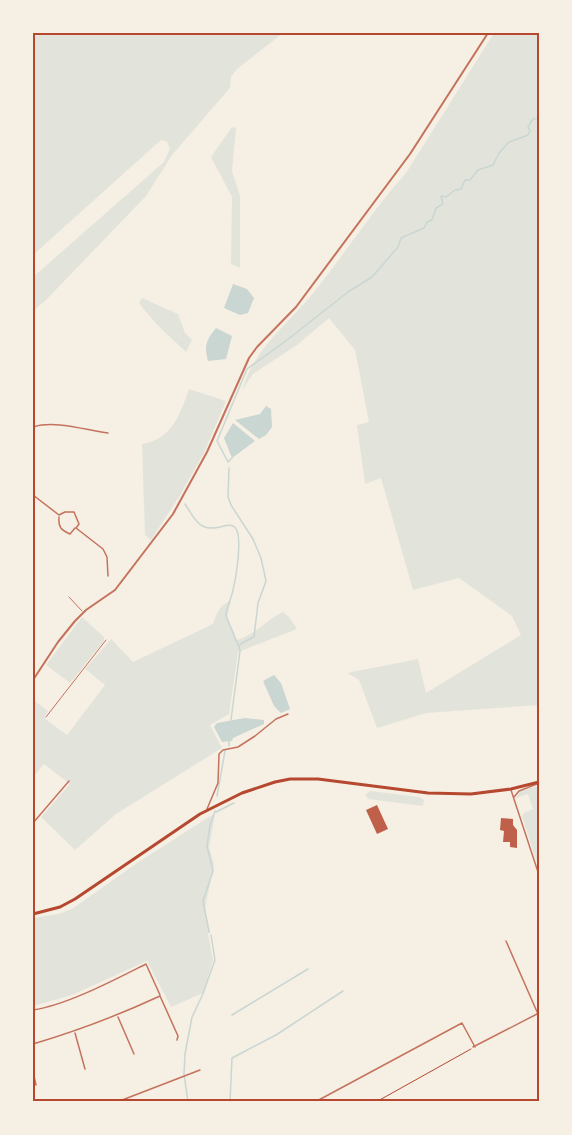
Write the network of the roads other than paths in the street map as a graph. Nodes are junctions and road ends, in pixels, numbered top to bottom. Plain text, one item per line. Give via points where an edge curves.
1 (488, 33) edge
2 (33, 426) edge
3 (108, 433) dead end
4 (33, 495) edge
5 (59, 515) junction
6 (76, 528) junction
7 (108, 576) dead end
8 (69, 597) dead end
9 (83, 612) junction
10 (106, 640) dead end
11 (33, 680) edge
12 (288, 714) dead end
13 (46, 717) dead end
14 (69, 781) dead end
15 (539, 782) edge
16 (511, 789) junction
17 (513, 798) junction
18 (207, 810) junction
19 (33, 823) edge
20 (539, 875) edge
21 (33, 914) edge
22 (506, 940) dead end
23 (160, 996) junction
24 (33, 1011) edge
25 (539, 1014) edge
26 (117, 1016) junction
27 (74, 1032) junction
28 (177, 1040) dead end
29 (33, 1044) edge
30 (134, 1054) dead end
31 (86, 1069) dead end
32 (200, 1070) dead end
33 (33, 1072) edge
34 (36, 1085) dead end
35 (117, 1102) edge
36 (315, 1102) edge

1 - 9 street via 403,164 296,307 249,358 207,452 173,514 115,590
2 - 3 street
4 - 5 street
5 - 6 street via 74,512 79,524
5 - 6 street via 62,531 70,534
6 - 7 street via 103,549
8 - 9 lane
9 - 11 street
10 - 13 lane
12 - 18 street via 238,747 219,754 218,783
14 - 19 street
15 - 16 main road
15 - 17 street via 519,790
16 - 17 street
16 - 18 main road via 453,794 290,779 242,793
17 - 20 street
18 - 21 main road via 75,900
22 - 25 street
23 - 24 street via 146,964 102,986
23 - 26 street
23 - 28 street
25 - 36 street via 474,1047 462,1023
26 - 27 street
26 - 30 street
27 - 29 street
27 - 31 street
32 - 35 street
33 - 34 street

